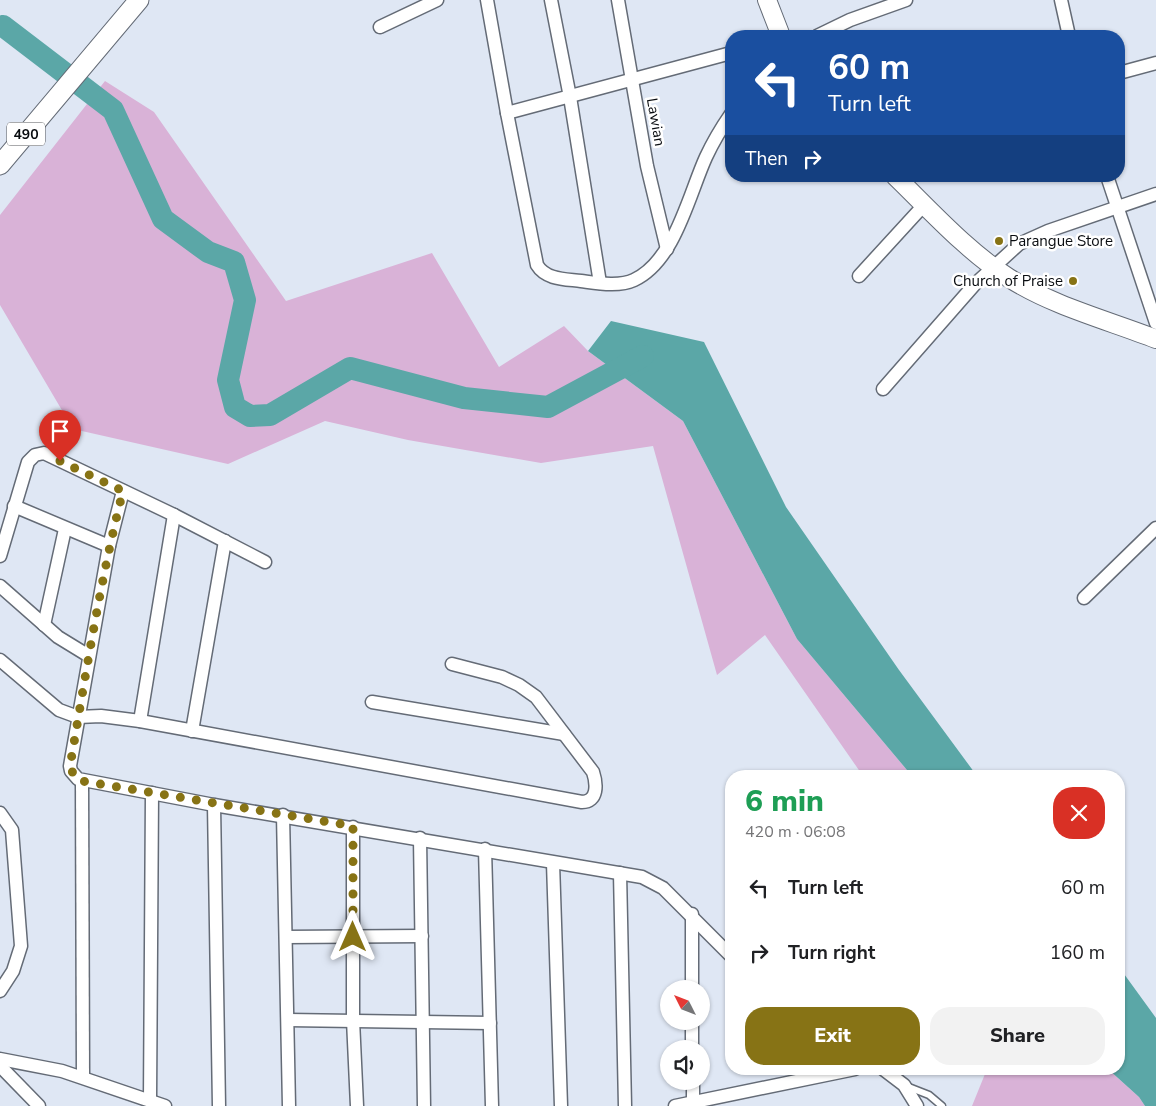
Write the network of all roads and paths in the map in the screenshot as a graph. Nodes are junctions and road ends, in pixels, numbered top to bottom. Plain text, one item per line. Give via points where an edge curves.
1 (139, 0) edge
2 (437, 0) edge
3 (487, 0) edge
4 (550, 0) edge
5 (618, 0) edge
6 (767, 0) edge
7 (906, 0) edge
8 (1061, 0) edge
9 (380, 27) dead end
10 (779, 30) edge
11 (829, 30) edge
12 (1068, 30) edge
13 (725, 56) edge
14 (1156, 62) edge
15 (1125, 71) edge
16 (632, 81) junction
17 (570, 97) junction
18 (507, 113) junction
19 (725, 124) edge
20 (0, 165) edge
21 (901, 182) edge
22 (1109, 182) edge
23 (1156, 194) edge
24 (924, 205) junction
25 (1116, 208) junction
26 (667, 249) junction
27 (992, 267) junction
28 (859, 276) dead end
29 (600, 284) junction
30 (1156, 323) edge
31 (1156, 339) edge
32 (883, 389) dead end
33 (123, 491) junction
34 (14, 506) junction
35 (174, 515) junction
36 (1156, 528) edge
37 (65, 529) junction
38 (225, 541) junction
39 (109, 546) junction
40 (0, 556) edge
41 (266, 562) dead end
42 (0, 586) edge
43 (1084, 598) dead end
44 (44, 625) junction
45 (89, 656) junction
46 (0, 660) edge
47 (452, 664) dead end
48 (372, 702) dead end
49 (78, 717) junction
50 (140, 721) junction
51 (192, 731) junction
52 (564, 734) junction
53 (82, 781) junction
54 (152, 794) junction
55 (214, 805) junction
56 (0, 813) edge
57 (283, 815) junction
58 (353, 826) junction
59 (420, 838) junction
60 (484, 849) junction
61 (553, 863) junction
62 (620, 873) junction
63 (692, 914) junction
64 (422, 936) junction
65 (286, 937) junction
66 (353, 937) junction
67 (725, 950) edge
68 (692, 980) edge
69 (0, 991) edge
70 (288, 1020) junction
71 (353, 1020) junction
72 (423, 1020) junction
73 (490, 1023) junction
74 (0, 1059) edge
75 (0, 1066) edge
76 (818, 1075) edge
77 (894, 1075) edge
78 (83, 1077) junction
79 (904, 1085) junction
80 (692, 1090) edge
81 (150, 1100) junction
82 (693, 1103) junction
83 (39, 1106) edge
84 (165, 1106) edge
85 (220, 1106) edge
86 (289, 1106) edge
87 (357, 1106) edge
88 (424, 1106) edge
89 (492, 1106) edge
90 (561, 1106) edge
91 (625, 1106) edge
92 (675, 1106) edge
93 (917, 1106) edge
94 (942, 1106) edge

1 - 20 main road, 490
2 - 9 street
3 - 18 street
4 - 17 street
5 - 16 street, Lawian
6 - 10 street
7 - 11 street
8 - 12 street
13 - 16 street
14 - 15 street
16 - 17 street
16 - 26 street, Lawian via 647,166
17 - 18 street
17 - 29 street
18 - 29 street via 537,265 549,276
19 - 26 street via 706,156
21 - 24 street
22 - 25 street
23 - 25 street
24 - 27 street
24 - 28 street
25 - 27 street via 1033,237 1019,244
25 - 30 street
26 - 29 street via 634,280
27 - 31 street via 1031,290
27 - 32 street
33 - 34 street via 39,453 28,462
33 - 35 street
33 - 39 street
34 - 37 street
34 - 40 street
35 - 38 street
35 - 50 street
36 - 43 street
37 - 39 street
37 - 44 street
38 - 41 street
38 - 51 street
39 - 45 street
42 - 44 street
44 - 45 street via 64,642
45 - 49 street
46 - 49 street via 60,710
47 - 52 street via 502,676 519,684 536,697
48 - 52 street
49 - 50 street
49 - 53 street via 70,766 74,776
50 - 51 street
51 - 52 street via 586,802 596,791 593,772
53 - 54 street
53 - 78 street
54 - 55 street
54 - 81 street
55 - 57 street
55 - 85 street
56 - 69 street via 8,822 14,839 20,946 12,971
57 - 58 street
57 - 65 street
58 - 59 street
58 - 66 street
59 - 60 street
59 - 64 street
60 - 61 street
60 - 73 street
61 - 62 street
61 - 90 street
62 - 63 street via 653,881
62 - 91 street
63 - 67 street
63 - 68 street
64 - 66 street
64 - 72 street
65 - 66 street
65 - 70 street
66 - 71 street
70 - 71 street
70 - 86 street
71 - 72 street
71 - 87 street
72 - 73 street
72 - 88 street
73 - 89 street
74 - 78 street
75 - 83 street
76 - 82 street
77 - 79 street
78 - 81 street
79 - 93 street
79 - 94 lane via 929,1095
80 - 82 street
81 - 84 street
82 - 92 street

